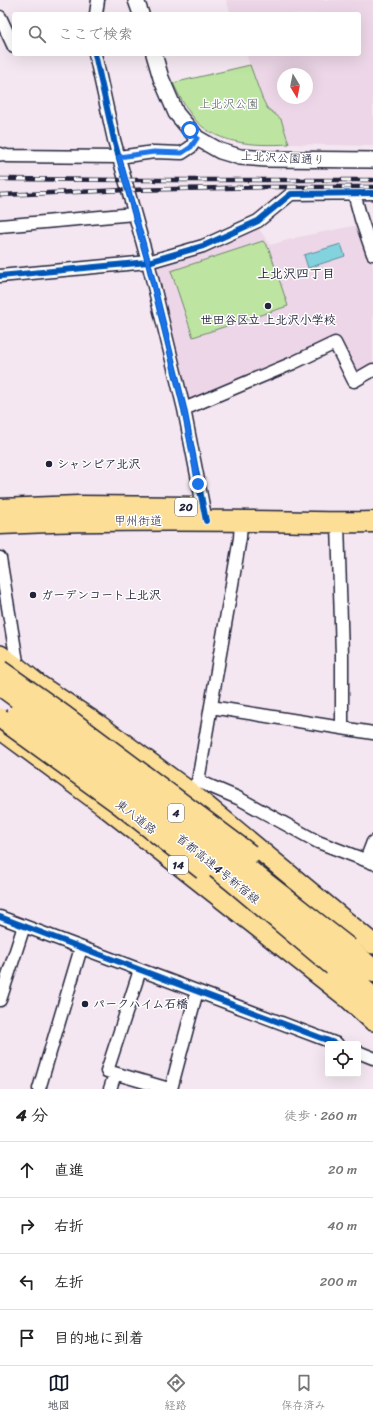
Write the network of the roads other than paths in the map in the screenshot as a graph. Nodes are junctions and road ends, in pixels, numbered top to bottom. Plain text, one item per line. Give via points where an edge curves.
1 (98, 0) edge
2 (136, 0) edge
3 (96, 12) edge
4 (140, 12) edge
5 (0, 17) edge
6 (12, 43) edge
7 (95, 56) edge
8 (155, 56) edge
9 (197, 138) junction
10 (0, 154) edge
11 (119, 157) junction
12 (373, 160) edge
13 (354, 193) junction
14 (373, 193) edge
15 (134, 214) junction
16 (0, 226) edge
17 (373, 254) edge
18 (148, 262) junction
19 (0, 276) edge
20 (373, 370) edge
21 (184, 409) junction
22 (0, 509) edge
23 (373, 509) edge
24 (205, 514) junction
25 (241, 521) junction
26 (373, 522) edge
27 (338, 523) junction
28 (0, 524) edge
29 (0, 558) edge
30 (0, 655) edge
31 (9, 669) edge
32 (0, 684) edge
33 (39, 685) junction
34 (0, 702) edge
35 (211, 707) junction
36 (1, 727) edge
37 (342, 728) junction
38 (373, 732) edge
39 (194, 786) junction
40 (373, 842) edge
41 (370, 861) edge
42 (0, 917) edge
43 (24, 926) junction
44 (373, 944) edge
45 (81, 948) junction
46 (373, 948) edge
47 (341, 957) junction
48 (140, 970) junction
49 (373, 970) edge
50 (197, 991) junction
51 (373, 994) edge
52 (349, 999) junction
53 (373, 999) edge
54 (0, 1000) edge
55 (373, 1021) edge
56 (330, 1041) edge
57 (361, 1053) edge
58 (372, 1058) edge
59 (114, 1074) junction
60 (39, 1089) edge
61 (110, 1089) edge
62 (170, 1089) edge

1 - 3 street
2 - 4 street
5 - 6 street
7 - 11 street
8 - 9 street, 上北沢公園通り via 176,113
9 - 11 street via 191,147 182,153 154,152
9 - 12 street, 上北沢公園通り via 220,151 240,157
10 - 11 street
11 - 15 street
13 - 14 street
13 - 17 street
13 - 18 street via 291,194 258,221 203,246
15 - 16 street
15 - 18 street
18 - 19 street
18 - 21 street
20 - 21 street via 354,381 335,343
21 - 24 street
22 - 24 highway, 甲州街道 / 20 via 78,506
23 - 24 highway, 甲州街道 / 20
24 - 25 highway, 甲州街道 / 20
24 - 28 highway, 甲州街道 / 20
25 - 27 highway, 甲州街道 / 20
25 - 35 street
26 - 27 highway, 甲州街道 / 20
27 - 37 street
29 - 31 street
30 - 31 main road
31 - 33 main road
31 - 46 main road, bridge via 72,720
32 - 47 highway, 首都高速4号新宿線 / 4, bridge via 129,777
33 - 36 main road
33 - 39 main road
34 - 47 highway, 首都高速4号新宿線 / 4, bridge via 115,786 215,866
35 - 37 street
35 - 39 street
36 - 52 main road, 14
36 - 52 main road, 東八道路 / 14, bridge via 119,804 215,879
37 - 38 street
39 - 41 street via 238,798 318,842
39 - 44 main road
40 - 41 street
42 - 43 street
43 - 45 street
43 - 54 street
45 - 48 street
45 - 60 street
47 - 49 highway, 首都高速4号新宿線 / 4
47 - 51 highway
47 - 53 highway, 首都高速4号新宿線 / 4
48 - 50 street
48 - 59 street via 107,1071
50 - 56 street
50 - 62 street
52 - 55 main road, 東八道路 / 14
57 - 58 street
59 - 61 street
59 - 62 street

